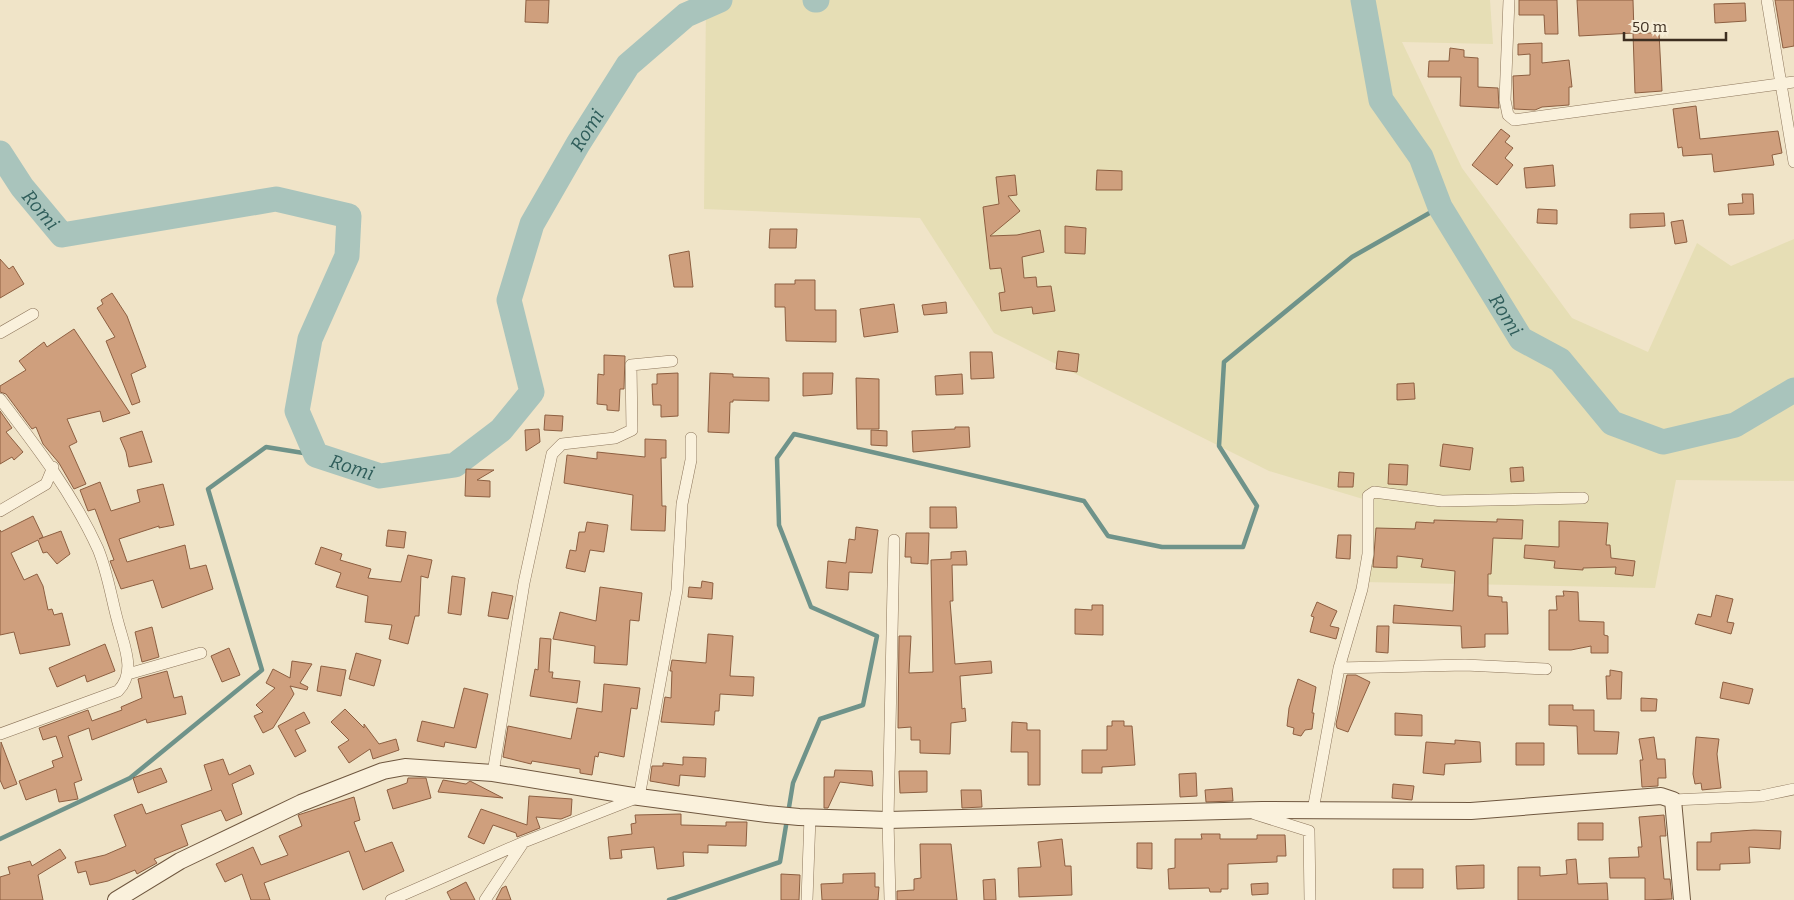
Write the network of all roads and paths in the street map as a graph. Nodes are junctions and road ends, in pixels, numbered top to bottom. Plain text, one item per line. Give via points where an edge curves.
1 (1508, 0) edge
2 (1767, 0) edge
3 (1794, 82) edge
4 (1780, 86) junction
5 (1794, 162) edge
6 (33, 314) dead end
7 (0, 333) edge
8 (672, 360) dead end
9 (0, 399) edge
10 (691, 438) dead end
11 (53, 467) junction
12 (1583, 498) dead end
13 (0, 511) edge
14 (894, 540) dead end
15 (201, 653) dead end
16 (1339, 668) junction
17 (1546, 669) dead end
18 (128, 674) junction
19 (1, 732) edge
20 (493, 773) junction
21 (1794, 789) edge
22 (639, 797) junction
23 (1674, 800) junction
24 (1313, 810) junction
25 (1248, 811) junction
26 (805, 818) junction
27 (888, 820) junction
28 (524, 842) junction
29 (135, 895) edge
30 (116, 900) edge
31 (391, 900) edge
32 (485, 900) edge
33 (806, 900) edge
34 (890, 900) edge
35 (1310, 900) edge
36 (1682, 900) edge

1 - 4 street via 1505,100 1508,115 1514,120
2 - 4 street
3 - 4 street
4 - 5 street
6 - 7 street
8 - 20 street via 631,365 632,430 615,438 562,444 552,454 524,583
9 - 11 street
10 - 22 street via 691,460 682,504 677,590
11 - 13 street via 46,484
11 - 18 street via 98,550 126,651
12 - 16 street via 1442,501 1374,492 1368,496 1368,554 1362,589
14 - 27 street
15 - 18 street
16 - 17 street via 1465,666
16 - 24 street
18 - 19 street via 118,691
20 - 22 street
20 - 29 street via 414,767 383,771 301,803 180,861
21 - 23 street via 1761,796
22 - 26 street
22 - 28 street
23 - 24 street via 1661,796 1471,811
23 - 36 street
24 - 25 street
25 - 27 street
25 - 35 street via 1309,831
26 - 27 street
26 - 33 street
27 - 34 street
28 - 31 street
28 - 32 street
29 - 30 street

